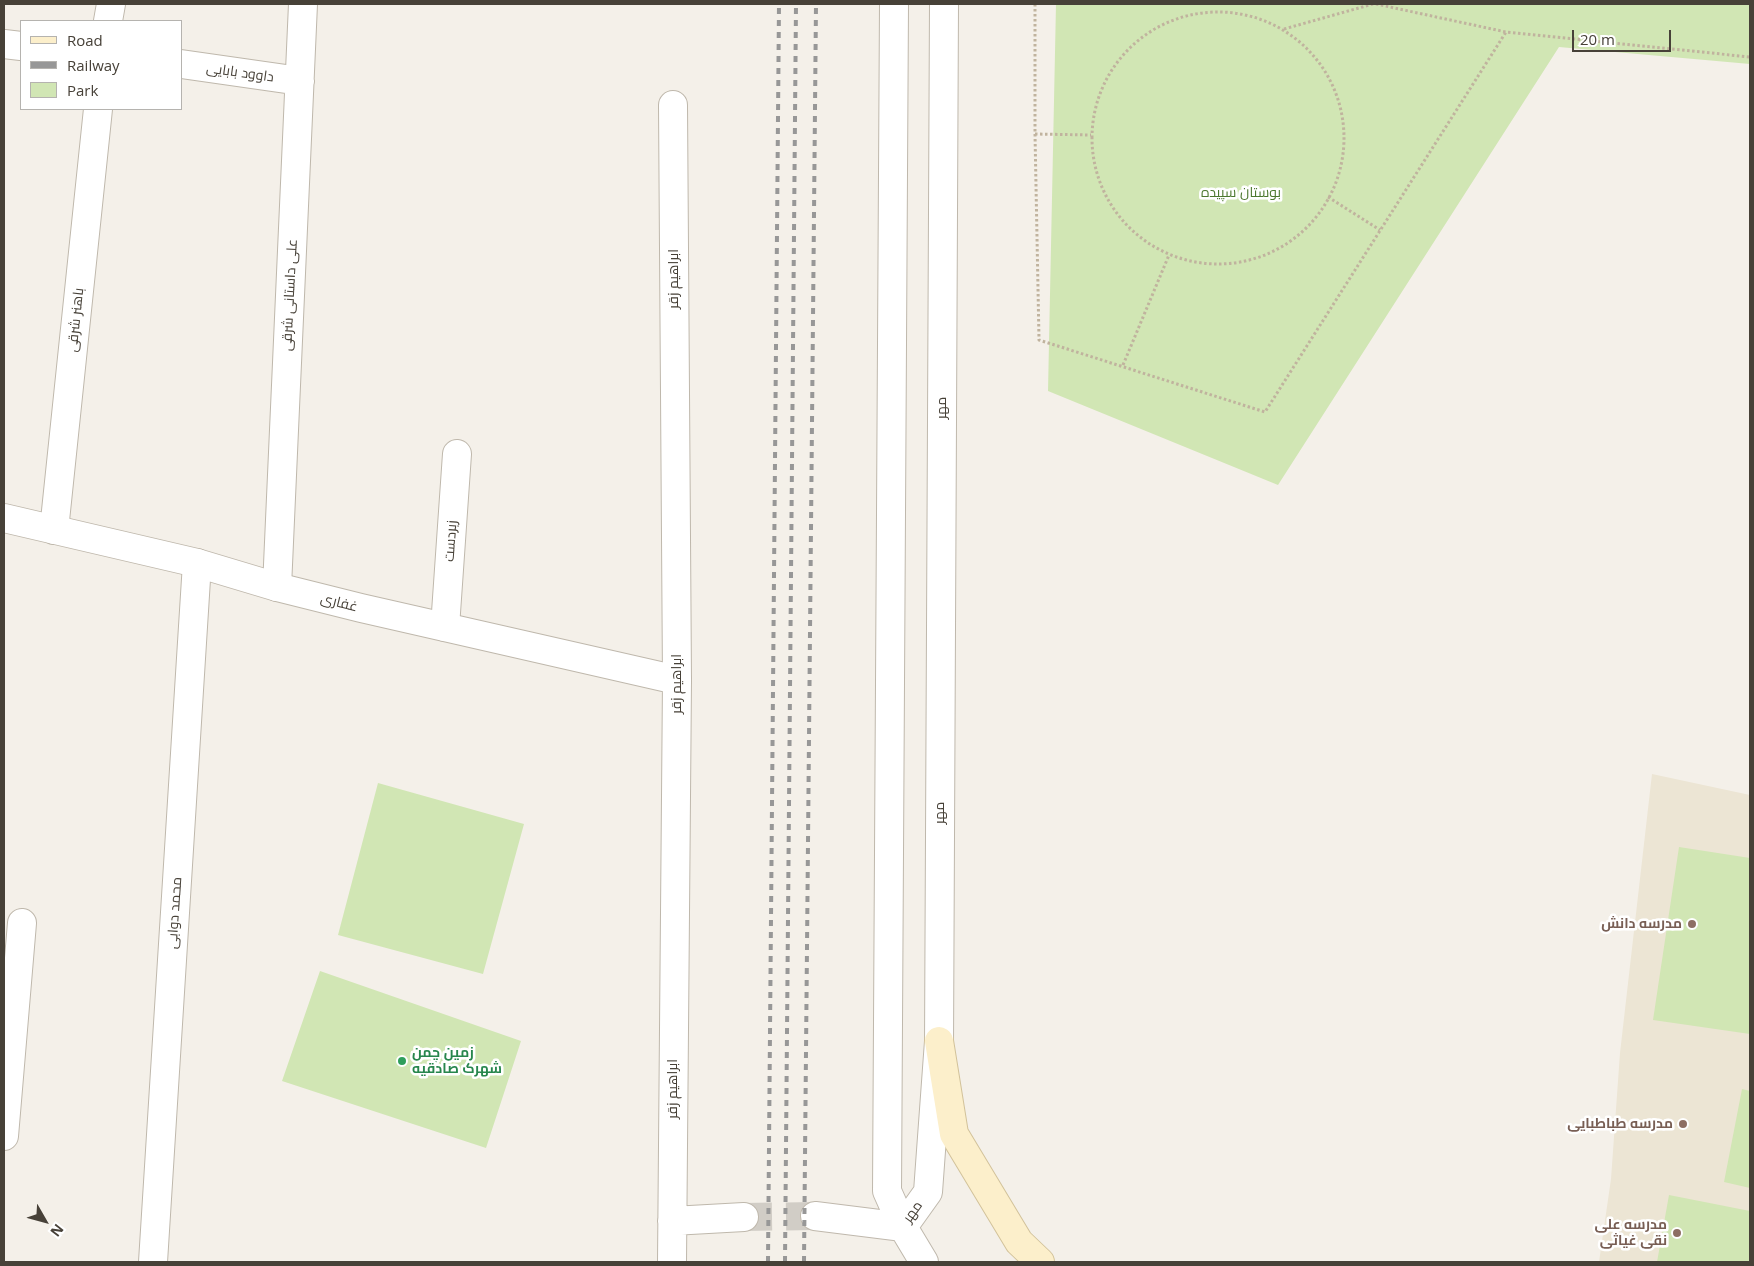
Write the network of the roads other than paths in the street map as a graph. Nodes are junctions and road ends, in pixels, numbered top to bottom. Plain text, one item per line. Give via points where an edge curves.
1 (111, 4) edge
2 (303, 4) edge
3 (894, 4) edge
4 (944, 4) edge
5 (108, 20) edge
6 (4, 44) edge
7 (20, 46) edge
8 (182, 64) edge
9 (300, 81) junction
10 (673, 106) dead end
11 (98, 110) edge
12 (457, 454) dead end
13 (4, 518) edge
14 (54, 530) junction
15 (197, 563) junction
16 (277, 587) junction
17 (445, 628) junction
18 (677, 680) junction
19 (22, 923) dead end
20 (939, 1042) junction
21 (4, 1136) edge
22 (815, 1216) tunnel mouth
23 (744, 1217) tunnel mouth
24 (672, 1220) junction
25 (903, 1227) junction
26 (153, 1262) edge
27 (672, 1262) edge
28 (924, 1262) edge
29 (1040, 1262) edge

1 - 5 street
2 - 9 street, علی داستانی شرقی
3 - 25 street, مهر via 887,1191
4 - 20 street, مهر
6 - 7 street
8 - 9 street, داوود بابایی
9 - 16 street, علی داستانی شرقی
10 - 18 street, ابراهیم زقر
11 - 14 street, باهنر شرقی
12 - 17 street, زبردست
13 - 14 street, غفاری
14 - 15 street, غفاری
15 - 16 street, غفاری
15 - 26 street, محمد دوابی
16 - 17 street, غفاری
17 - 18 street, غفاری
18 - 24 street, ابراهیم زقر
19 - 21 street
20 - 25 street, مهر via 928,1192
20 - 29 main road via 954,1134 1019,1242
22 - 25 street
23 - 24 street
24 - 27 street, ابراهیم زقر
25 - 28 street

